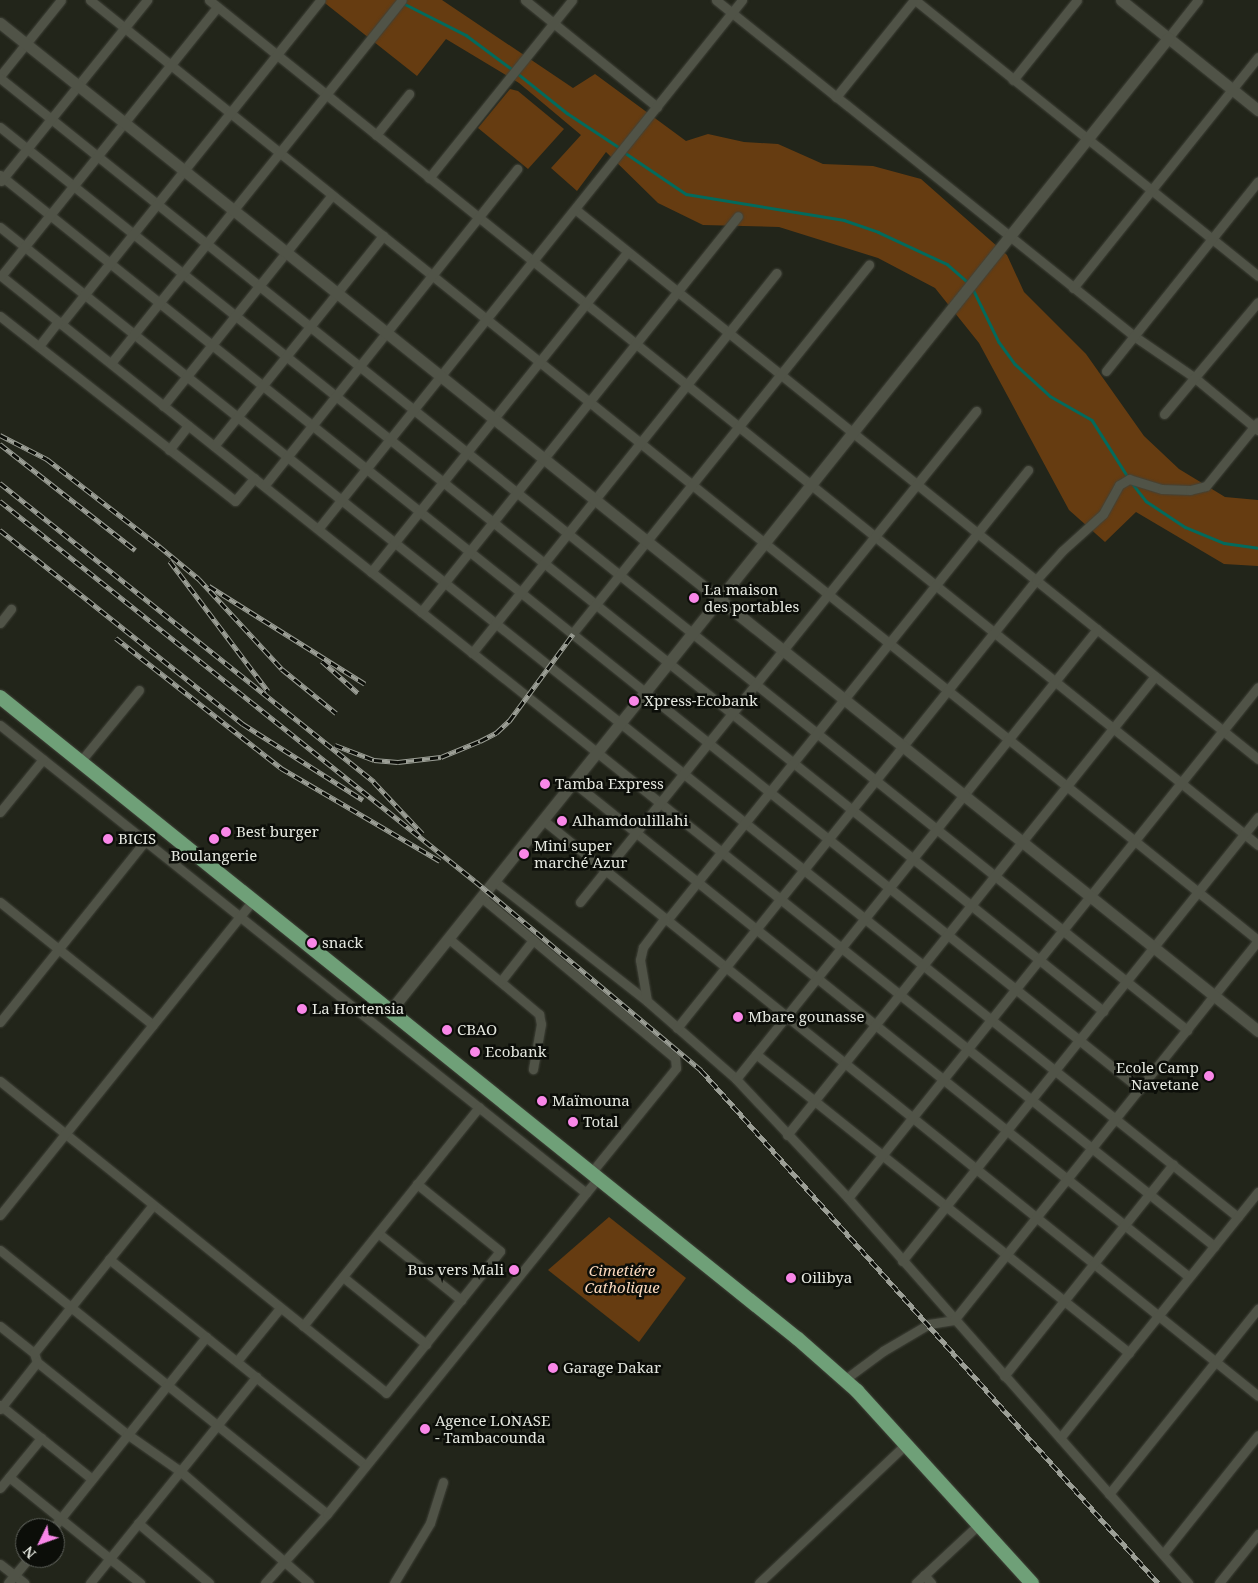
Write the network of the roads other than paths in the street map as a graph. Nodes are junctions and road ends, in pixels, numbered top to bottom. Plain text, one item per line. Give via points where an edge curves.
1 (61, 0) edge
2 (90, 0) edge
3 (146, 0) edge
4 (209, 0) edge
5 (321, 0) edge
6 (402, 0) edge
7 (525, 0) edge
8 (572, 0) edge
9 (716, 0) edge
10 (742, 0) edge
11 (914, 0) edge
12 (1077, 0) edge
13 (1121, 0) edge
14 (1198, 0) edge
15 (217, 7) junction
16 (732, 13) junction
17 (0, 23) edge
18 (553, 23) junction
19 (124, 28) junction
20 (1168, 38) junction
21 (26, 44) junction
22 (277, 55) junction
23 (1258, 57) edge
24 (170, 65) junction
25 (0, 77) edge
26 (1013, 80) junction
27 (78, 85) junction
28 (1232, 90) junction
29 (409, 94) dead end
30 (326, 95) junction
31 (836, 97) junction
32 (657, 107) junction
33 (1258, 110) edge
34 (230, 113) junction
35 (51, 119) junction
36 (124, 122) junction
37 (0, 127) edge
38 (376, 135) junction
39 (1087, 139) junction
40 (27, 149) junction
41 (280, 153) junction
42 (97, 156) junction
43 (184, 170) junction
44 (517, 170) dead end
45 (429, 178) junction
46 (1, 179) edge
47 (1258, 181) edge
48 (73, 186) junction
49 (1151, 190) junction
50 (332, 195) junction
51 (157, 204) junction
52 (575, 209) junction
53 (234, 210) junction
54 (50, 215) junction
55 (738, 216) dead end
56 (478, 217) junction
57 (0, 227) edge
58 (133, 234) junction
59 (383, 236) junction
60 (1009, 236) junction
61 (1212, 239) junction
62 (207, 244) junction
63 (25, 247) junction
64 (287, 252) junction
65 (627, 252) junction
66 (533, 261) junction
67 (110, 263) junction
68 (869, 264) dead end
69 (183, 274) junction
70 (776, 274) dead end
71 (1, 276) edge
72 (432, 276) junction
73 (1258, 276) edge
74 (260, 286) junction
75 (1073, 288) junction
76 (677, 292) junction
77 (338, 293) junction
78 (85, 294) junction
79 (1258, 302) edge
80 (159, 303) junction
81 (586, 304) junction
82 (0, 316) edge
83 (236, 316) junction
84 (486, 319) junction
85 (60, 323) junction
86 (310, 327) junction
87 (387, 332) junction
88 (728, 333) junction
89 (134, 334) junction
90 (1134, 336) junction
91 (636, 344) junction
92 (212, 345) junction
93 (39, 346) junction
94 (286, 357) junction
95 (539, 362) junction
96 (110, 364) junction
97 (360, 366) junction
98 (1106, 371) dead end
99 (780, 374) junction
100 (440, 375) junction
101 (187, 376) junction
102 (1195, 378) junction
103 (687, 385) junction
104 (263, 386) junction
105 (336, 396) junction
106 (589, 402) junction
107 (163, 406) junction
108 (414, 410) junction
109 (976, 411) dead end
110 (1164, 414) dead end
111 (238, 417) junction
112 (494, 418) junction
113 (188, 426) junction
114 (312, 426) junction
115 (1257, 426) edge
116 (738, 427) junction
117 (853, 433) junction
118 (390, 440) junction
119 (640, 443) junction
120 (214, 446) junction
121 (169, 450) junction
122 (467, 452) junction
123 (288, 457) junction
124 (544, 458) junction
125 (367, 469) junction
126 (1028, 470) dead end
127 (254, 478) junction
128 (443, 482) junction
129 (692, 485) junction
130 (811, 485) junction
131 (917, 485) junction
132 (264, 486) junction
133 (517, 492) junction
134 (595, 499) junction
135 (342, 500) junction
136 (419, 511) junction
137 (493, 522) junction
138 (318, 529) junction
139 (568, 533) junction
140 (977, 533) junction
141 (875, 537) junction
142 (647, 541) junction
143 (395, 542) junction
144 (765, 543) junction
145 (470, 551) junction
146 (544, 563) junction
147 (371, 572) junction
148 (620, 575) junction
149 (1036, 580) junction
150 (445, 582) junction
151 (936, 585) junction
152 (520, 592) junction
153 (829, 595) junction
154 (720, 599) junction
155 (596, 604) junction
156 (11, 609) dead end
157 (421, 612) junction
158 (0, 623) edge
159 (496, 623) junction
160 (1097, 630) junction
161 (994, 632) junction
162 (692, 633) junction
163 (572, 634) junction
164 (889, 643) junction
165 (784, 650) junction
166 (472, 652) junction
167 (668, 663) junction
168 (1155, 676) junction
169 (1055, 681) junction
170 (757, 684) junction
171 (1258, 687) edge
172 (139, 690) dead end
173 (948, 690) junction
174 (645, 692) junction
175 (0, 697) edge
176 (844, 699) junction
177 (733, 714) junction
178 (620, 723) junction
179 (0, 725) edge
180 (1113, 728) junction
181 (1223, 731) junction
182 (817, 733) junction
183 (1008, 740) junction
184 (709, 744) junction
185 (903, 746) junction
186 (597, 752) junction
187 (43, 759) junction
188 (1258, 759) edge
189 (80, 762) junction
190 (793, 763) junction
191 (685, 774) junction
192 (876, 780) junction
193 (574, 782) junction
194 (1181, 783) junction
195 (1066, 786) junction
196 (770, 792) junction
197 (964, 795) junction
198 (661, 804) junction
199 (852, 810) junction
200 (0, 812) edge
201 (1258, 818) edge
202 (543, 820) junction
203 (745, 822) junction
204 (937, 829) junction
205 (638, 833) junction
206 (1245, 834) junction
207 (828, 839) junction
208 (145, 841) junction
209 (1134, 841) junction
210 (1022, 842) junction
211 (1258, 845) edge
212 (722, 852) junction
213 (913, 859) junction
214 (804, 870) junction
215 (607, 872) junction
216 (995, 876) junction
217 (494, 881) junction
218 (698, 882) junction
219 (889, 888) junction
220 (1198, 892) junction
221 (1090, 896) junction
222 (481, 897) junction
223 (780, 899) junction
224 (253, 900) junction
225 (0, 902) edge
226 (580, 902) dead end
227 (971, 905) junction
228 (240, 916) junction
229 (865, 918) junction
230 (666, 919) junction
231 (756, 929) junction
232 (1063, 930) junction
233 (948, 935) junction
234 (448, 938) junction
235 (533, 940) junction
236 (1258, 941) edge
237 (1154, 947) junction
238 (841, 948) junction
239 (59, 949) junction
240 (1039, 960) junction
241 (923, 965) junction
242 (726, 967) junction
243 (817, 978) junction
244 (501, 981) junction
245 (1127, 981) junction
246 (1016, 989) junction
247 (900, 994) junction
248 (1214, 996) junction
249 (647, 1002) junction
250 (390, 1011) junction
251 (1103, 1011) junction
252 (786, 1016) junction
253 (992, 1019) junction
254 (0, 1022) edge
255 (153, 1025) junction
256 (876, 1025) junction
257 (677, 1028) junction
258 (1187, 1030) junction
259 (1258, 1031) edge
260 (1079, 1040) junction
261 (968, 1049) junction
262 (756, 1054) junction
263 (845, 1063) junction
264 (533, 1069) dead end
265 (1055, 1070) junction
266 (736, 1079) junction
267 (943, 1079) junction
268 (0, 1081) edge
269 (1140, 1089) junction
270 (1032, 1100) junction
271 (814, 1101) junction
272 (479, 1107) junction
273 (913, 1118) junction
274 (1116, 1118) junction
275 (1007, 1130) junction
276 (65, 1134) junction
277 (787, 1134) junction
278 (1092, 1148) junction
279 (882, 1155) junction
280 (1173, 1164) junction
281 (976, 1169) junction
282 (595, 1176) junction
283 (1067, 1179) junction
284 (417, 1184) junction
285 (1258, 1192) edge
286 (586, 1193) junction
287 (1150, 1194) junction
288 (848, 1198) junction
289 (153, 1205) junction
290 (946, 1207) junction
291 (0, 1215) edge
292 (1238, 1216) junction
293 (1037, 1218) junction
294 (1125, 1225) junction
295 (378, 1232) junction
296 (1214, 1246) junction
297 (0, 1250) edge
298 (1006, 1255) junction
299 (110, 1259) junction
300 (902, 1261) junction
301 (1094, 1264) junction
302 (343, 1276) junction
303 (1190, 1277) junction
304 (461, 1300) junction
305 (1064, 1302) junction
306 (70, 1307) junction
307 (280, 1308) junction
308 (1258, 1309) edge
309 (1159, 1316) junction
310 (954, 1320) junction
311 (0, 1326) edge
312 (303, 1326) junction
313 (206, 1337) junction
314 (426, 1344) junction
315 (1128, 1354) junction
316 (35, 1357) junction
317 (237, 1362) junction
318 (1216, 1362) junction
319 (1004, 1376) junction
320 (256, 1377) junction
321 (844, 1380) junction
322 (168, 1385) junction
323 (1258, 1396) edge
324 (0, 1407) edge
325 (217, 1425) junction
326 (127, 1434) junction
327 (1258, 1435) edge
328 (40, 1438) junction
329 (1060, 1438) junction
330 (906, 1444) junction
331 (365, 1465) junction
332 (180, 1471) junction
333 (9, 1477) junction
334 (92, 1479) junction
335 (443, 1482) dead end
336 (0, 1488) edge
337 (1109, 1494) junction
338 (327, 1514) junction
339 (59, 1518) edge
340 (61, 1518) edge
341 (65, 1523) edge
342 (138, 1523) junction
343 (979, 1524) junction
344 (1258, 1534) edge
345 (1162, 1554) junction
346 (110, 1558) junction
347 (282, 1560) junction
348 (0, 1564) edge
349 (20, 1568) edge
350 (924, 1575) junction
351 (11, 1579) edge
352 (24, 1583) edge
353 (90, 1583) edge
354 (140, 1583) edge
355 (208, 1583) edge
356 (265, 1583) edge
357 (308, 1583) edge
358 (394, 1583) edge
359 (759, 1583) edge
360 (916, 1583) edge
361 (931, 1583) edge
362 (1032, 1583) edge
363 (1188, 1583) edge
364 (1219, 1583) edge

1 - 21 street
2 - 19 street
3 - 19 street
4 - 15 street
5 - 22 street
6 - 30 street
7 - 18 street
8 - 18 street
9 - 16 street
10 - 16 street
11 - 26 street
11 - 31 street
12 - 26 street
13 - 20 street
14 - 20 street
15 - 22 street
15 - 24 street
16 - 31 street
16 - 32 street
17 - 21 street
18 - 32 street
18 - 45 street
19 - 24 street
19 - 27 street
20 - 28 street
20 - 39 street
21 - 25 street
21 - 27 street
22 - 30 street
22 - 34 street
23 - 28 street
24 - 34 street
24 - 36 street
25 - 35 street
26 - 39 street
27 - 35 street
27 - 36 street
28 - 33 street
28 - 49 street
29 - 38 street
30 - 38 street
30 - 41 street
31 - 60 street
32 - 52 street
34 - 41 street
34 - 43 street
35 - 40 street
35 - 42 street
36 - 42 street
36 - 43 street
37 - 40 street
38 - 45 street
39 - 49 street
39 - 60 street
40 - 46 street
40 - 48 street
41 - 50 street
41 - 53 street
42 - 48 street
42 - 51 street
43 - 51 street
43 - 53 street
44 - 56 street
45 - 56 street
46 - 54 street
47 - 61 street
48 - 54 street
48 - 58 street
49 - 61 street
49 - 75 street
50 - 59 street
50 - 64 street
51 - 58 street
51 - 62 street
52 - 65 street
52 - 66 street
53 - 62 street
53 - 64 street
54 - 63 street
54 - 67 street
55 - 76 street
56 - 66 street
56 - 72 street
57 - 63 street
58 - 67 street
58 - 69 street
59 - 72 street
59 - 77 street
60 - 75 street
60 - 117 street
61 - 73 street
61 - 90 street
62 - 69 street
62 - 74 street
63 - 71 street
63 - 78 street
64 - 74 street
64 - 77 street
65 - 76 street
65 - 81 street
66 - 81 street
66 - 84 street
67 - 78 street
67 - 80 street
68 - 99 street
69 - 80 street
69 - 83 street
70 - 88 street
71 - 85 street
72 - 84 street
72 - 87 street
74 - 83 street
74 - 86 street
75 - 90 street
76 - 88 street
76 - 91 street
77 - 86 street
77 - 87 street
78 - 85 street
78 - 89 street
79 - 102 street
80 - 89 street
80 - 92 street
81 - 91 street
81 - 95 street
82 - 93 street
83 - 92 street
83 - 94 street
84 - 95 street
84 - 100 street
85 - 93 street
85 - 96 street
86 - 94 street
86 - 97 street
87 - 97 street
87 - 100 street
88 - 99 street
88 - 103 street
89 - 96 street
89 - 101 street
90 - 98 street
90 - 102 street
91 - 103 street
91 - 106 street
92 - 101 street
92 - 104 street
93 - 121 street
94 - 104 street
94 - 105 street
95 - 106 street
95 - 112 street
96 - 107 street
97 - 105 street
97 - 108 street
99 - 116 street
99 - 117 street
100 - 108 street
100 - 112 street
101 - 107 street
101 - 111 street
102 - 110 street
102 - 115 street
103 - 116 street
103 - 119 street
104 - 111 street
104 - 114 street
105 - 114 street
105 - 118 street
106 - 119 street
106 - 124 street
107 - 113 street
108 - 118 street
108 - 122 street
109 - 131 street
111 - 120 street
111 - 123 street
112 - 122 street
112 - 124 street
113 - 120 street
113 - 121 street
114 - 123 street
114 - 125 street
115 - 149 street via 1206,486 1190,490 1162,489 1126,479 1119,485 1103,514
116 - 129 street
116 - 130 street
117 - 130 street
117 - 131 street
118 - 125 street
118 - 128 street
119 - 129 street
119 - 134 street
120 - 127 street
121 - 127 street via 235,501
122 - 128 street
122 - 133 street
123 - 132 street
123 - 135 street
124 - 133 street
124 - 134 street
125 - 135 street
125 - 136 street
126 - 140 street
127 - 132 street
128 - 136 street
128 - 137 street
129 - 142 street
129 - 144 street
130 - 141 street
130 - 144 street
131 - 140 street
131 - 141 street
132 - 138 street
133 - 137 street
133 - 139 street
134 - 139 street
134 - 142 street
135 - 138 street
135 - 143 street
136 - 143 street
136 - 145 street
137 - 145 street
137 - 146 street
138 - 147 street
139 - 146 street
139 - 148 street
140 - 149 street
140 - 151 street
141 - 151 street
141 - 153 street
142 - 148 street
142 - 154 street
143 - 147 street
143 - 150 street
144 - 153 street
144 - 154 street
145 - 150 street
145 - 152 street
146 - 152 street
146 - 155 street
147 - 157 street
148 - 155 street
148 - 162 street
149 - 160 street
149 - 161 street
150 - 157 street
150 - 159 street
151 - 161 street
151 - 164 street
152 - 159 street
152 - 163 street
153 - 164 street
153 - 165 street
154 - 162 street
154 - 165 street
155 - 163 street
155 - 167 street
156 - 158 street
157 - 166 street
159 - 166 street
159 - 178 street
160 - 168 street
160 - 169 street
161 - 169 street
161 - 173 street
162 - 167 street
162 - 170 street
163 - 174 street
164 - 173 street
164 - 176 street
165 - 170 street
165 - 176 street
166 - 186 street
167 - 174 street
167 - 177 street
168 - 180 street
168 - 181 street
169 - 180 street
169 - 183 street
170 - 177 street
170 - 182 street
171 - 181 street
172 - 189 street
173 - 183 street
173 - 185 street
174 - 178 street
174 - 184 street
175 - 189 highway
176 - 182 street
176 - 185 street
177 - 184 street
177 - 190 street
178 - 186 street
178 - 191 street
179 - 187 street
180 - 194 street
180 - 195 street
181 - 188 street
181 - 194 street
182 - 190 street
182 - 192 street
183 - 195 street
183 - 197 street
184 - 191 street
184 - 196 street
185 - 192 street
185 - 197 street
186 - 193 street
186 - 198 street
187 - 200 street
187 - 208 street
189 - 224 highway
190 - 196 street
190 - 199 street
191 - 198 street
191 - 203 street
192 - 199 street
192 - 204 street
193 - 202 street
193 - 205 street
194 - 206 street
194 - 209 street
195 - 209 street
195 - 210 street
196 - 203 street
196 - 207 street
197 - 204 street
197 - 210 street
198 - 205 street
198 - 212 street
199 - 207 street
199 - 213 street
201 - 206 street
202 - 215 street
202 - 217 street
203 - 212 street
203 - 214 street
204 - 213 street
204 - 216 street
205 - 215 street
205 - 218 street
206 - 211 street
206 - 220 street
207 - 214 street
207 - 219 street
208 - 228 street
208 - 239 street
209 - 220 street
209 - 221 street
210 - 216 street
210 - 221 street
212 - 218 street
212 - 223 street
213 - 219 street
213 - 227 street
214 - 223 street
214 - 229 street
215 - 226 street
215 - 230 street
216 - 227 street
216 - 232 street
217 - 222 street
217 - 249 street
218 - 230 street
218 - 231 street
219 - 229 street
219 - 233 street
220 - 236 street
220 - 237 street
221 - 232 street
221 - 237 street
222 - 234 street
222 - 235 street
223 - 231 street
223 - 238 street
224 - 228 street
224 - 250 highway
225 - 239 street
227 - 233 street
227 - 240 street
228 - 255 street
228 - 272 street
229 - 238 street
229 - 241 street
230 - 242 street
230 - 249 street via 643,946 640,960
231 - 242 street
231 - 243 street
232 - 240 street
232 - 245 street
233 - 241 street
233 - 246 street
234 - 244 street
234 - 250 street
235 - 244 street
235 - 282 street via 675,1058 676,1068
236 - 248 street
237 - 245 street
237 - 248 street
238 - 243 street
238 - 247 street
239 - 254 street
239 - 255 street
240 - 246 street
240 - 251 street
241 - 247 street
241 - 253 street
242 - 252 street
242 - 257 street
243 - 252 street
243 - 256 street
244 - 264 street via 530,1005 540,1018
245 - 251 street
245 - 258 street
246 - 253 street
246 - 260 street
247 - 256 street
247 - 261 street
248 - 258 street
248 - 259 street
249 - 257 street
250 - 282 highway
251 - 260 street
252 - 262 street
252 - 263 street
253 - 261 street
253 - 265 street
255 - 276 street
256 - 263 street
256 - 267 street
257 - 266 street
258 - 269 street
260 - 265 street
260 - 269 street
261 - 267 street
261 - 270 street
262 - 266 street
262 - 271 street
263 - 271 street
263 - 273 street
265 - 270 street
265 - 274 street
266 - 277 street
267 - 273 street
267 - 275 street
268 - 276 street
269 - 274 street
270 - 275 street
270 - 278 street
271 - 277 street
271 - 279 street
272 - 284 street
272 - 286 street
273 - 279 street
273 - 281 street
274 - 278 street
274 - 280 street
275 - 281 street
275 - 283 street
276 - 289 street
276 - 291 street
277 - 288 street
278 - 283 street
278 - 287 street
279 - 288 street
279 - 290 street
280 - 287 street
280 - 292 street
281 - 290 street
281 - 293 street
282 - 286 street
282 - 321 highway
283 - 293 street
283 - 294 street
284 - 295 street
284 - 304 street via 500,1251
285 - 292 street
286 - 331 street
287 - 294 street
287 - 296 street
288 - 300 street
289 - 299 street
289 - 307 street
290 - 298 street
290 - 300 street
292 - 296 street
293 - 298 street
293 - 301 street
294 - 301 street
294 - 303 street
295 - 302 street
295 - 304 street
296 - 303 street
297 - 306 street
298 - 305 street
298 - 310 street
299 - 306 street
299 - 313 street
300 - 310 street
301 - 305 street
301 - 309 street
302 - 312 street
302 - 314 street
303 - 309 street
304 - 314 street
305 - 315 street
305 - 319 street
306 - 316 street
306 - 322 street
307 - 312 street
307 - 317 street
308 - 318 street
309 - 315 street
309 - 318 street
310 - 319 street
310 - 321 street via 929,1324 882,1351
311 - 316 street
312 - 314 street via 386,1393
313 - 317 street
313 - 322 street
315 - 329 street
316 - 324 street
316 - 326 street
317 - 320 street
318 - 323 street
318 - 337 street
319 - 329 street
320 - 325 street
320 - 331 street
321 - 330 highway
322 - 325 street
322 - 326 street
324 - 328 street
325 - 332 street
325 - 338 street
326 - 332 street
326 - 334 street
327 - 345 street
328 - 333 street
328 - 334 street
329 - 337 street
330 - 343 highway
330 - 359 street
331 - 338 street
332 - 342 street
332 - 347 street
333 - 336 street
333 - 339 street
334 - 340 street
335 - 358 street via 430,1523
337 - 345 street
338 - 347 street
341 - 346 street
342 - 346 street
342 - 355 street
343 - 350 street
343 - 362 highway
344 - 364 street
345 - 363 street
346 - 353 street
346 - 354 street
347 - 356 street
347 - 357 street
348 - 351 street
349 - 351 street
350 - 360 street
350 - 361 street
351 - 352 street

